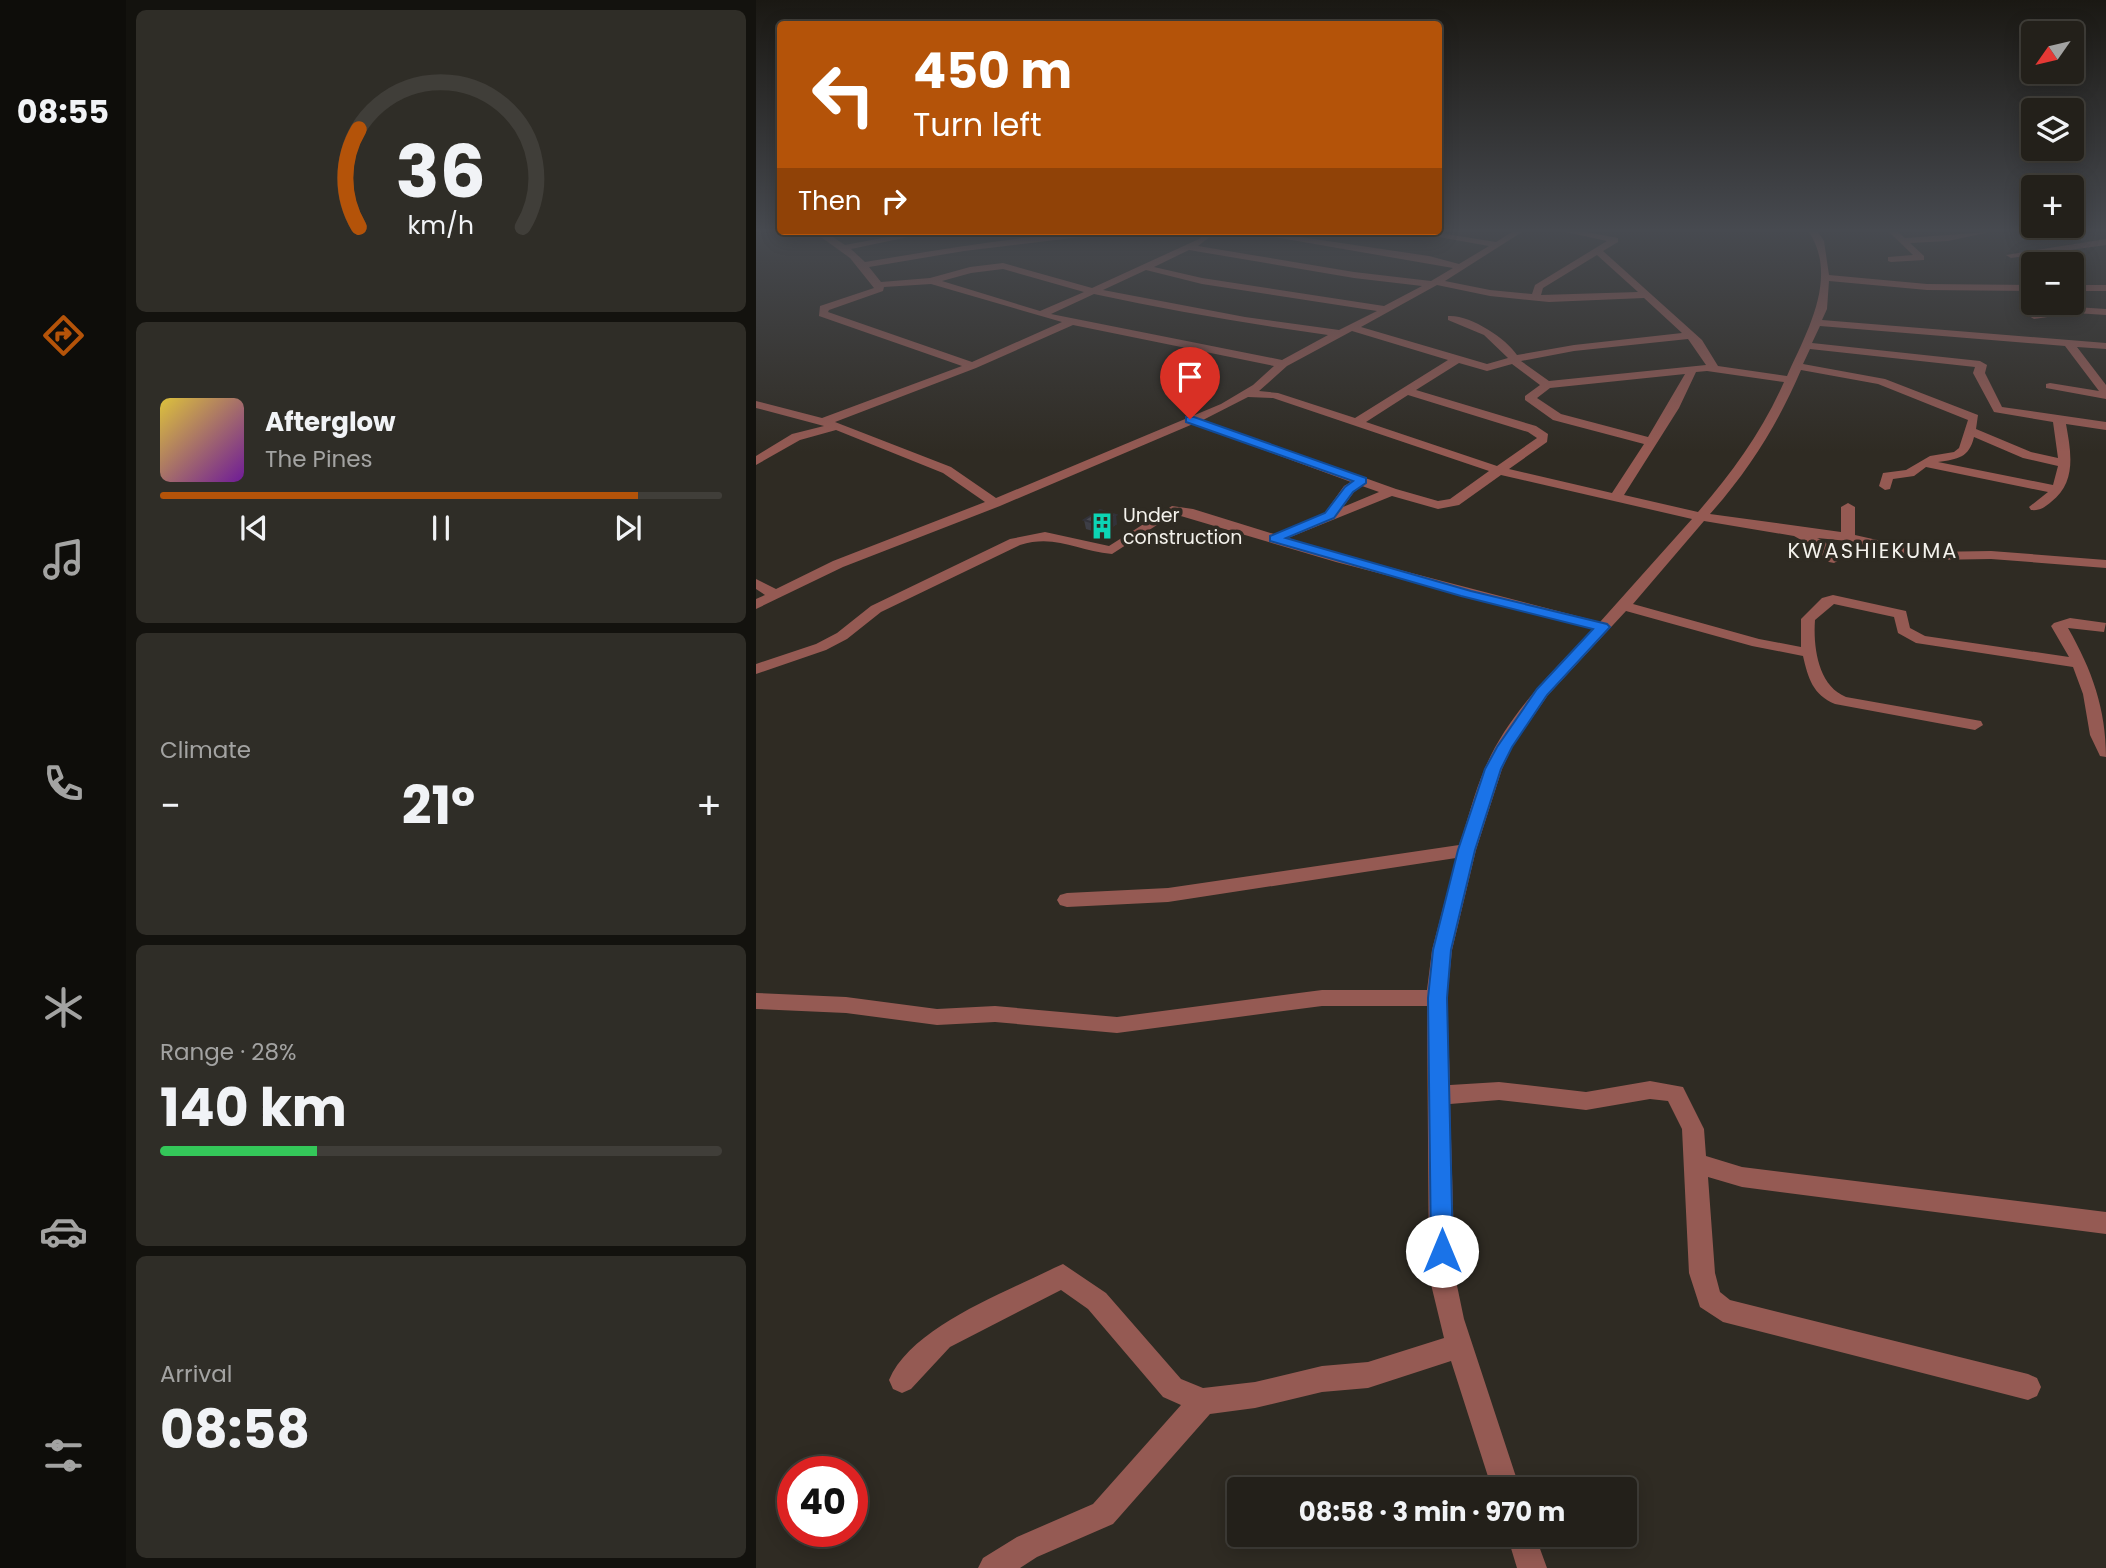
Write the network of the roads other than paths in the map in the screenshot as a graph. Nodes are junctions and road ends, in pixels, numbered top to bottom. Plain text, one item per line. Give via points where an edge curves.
1 (833, 305) edge
2 (1009, 305) edge
3 (1062, 305) edge
4 (1168, 305) edge
5 (1360, 305) edge
6 (1392, 305) edge
7 (1659, 305) edge
8 (1822, 305) edge
9 (1385, 309) junction
10 (2106, 312) edge
11 (1041, 315) junction
12 (2034, 316) dead end
13 (1376, 317) junction
14 (1452, 318) dead end
15 (1073, 321) junction
16 (1817, 323) junction
17 (1352, 328) junction
18 (1893, 330) junction
19 (1339, 333) junction
20 (1374, 334) junction
21 (1691, 335) junction
22 (2069, 344) junction
23 (1807, 346) junction
24 (2106, 346) edge
25 (1893, 354) junction
26 (1456, 360) junction
27 (1514, 360) junction
28 (1283, 364) junction
29 (972, 366) junction
30 (1714, 368) junction
31 (1692, 370) junction
32 (2090, 371) junction
33 (2106, 372) edge
34 (1795, 373) junction
35 (1547, 385) junction
36 (2050, 386) dead end
37 (1253, 390) junction
38 (1407, 391) junction
39 (2106, 394) edge
40 (756, 404) edge
41 (1190, 419) junction
42 (2059, 420) junction
43 (821, 423) junction
44 (1356, 423) junction
45 (838, 426) junction
46 (2106, 426) edge
47 (1970, 431) junction
48 (1652, 442) junction
49 (756, 461) edge
50 (1924, 463) junction
51 (2063, 463) junction
52 (1497, 470) junction
53 (1362, 480) junction
54 (1885, 486) dead end
55 (2057, 490) junction
56 (1391, 492) junction
57 (1616, 497) junction
58 (995, 503) junction
59 (1847, 507) dead end
60 (2036, 507) dead end
61 (1330, 515) junction
62 (1701, 517) junction
63 (1795, 532) junction
64 (1848, 537) junction
65 (1274, 538) junction
66 (1834, 559) dead end
67 (2106, 564) edge
68 (756, 583) edge
69 (776, 594) junction
70 (756, 605) edge
71 (1623, 606) junction
72 (1603, 627) junction
73 (2104, 627) edge
74 (1810, 653) junction
75 (2080, 663) junction
76 (756, 669) edge
77 (1975, 725) dead end
78 (2106, 752) edge
79 (1467, 850) junction
80 (1067, 900) dead end
81 (1437, 998) junction
82 (756, 1001) edge
83 (1441, 1096) junction
84 (1695, 1163) junction
85 (2106, 1223) edge
86 (1460, 1345) junction
87 (902, 1380) dead end
88 (2028, 1387) dead end
89 (1203, 1401) junction
90 (1502, 1477) edge
91 (1525, 1547) edge
92 (993, 1568) edge
93 (1532, 1568) edge

1 - 29 street via 824,308 823,314
2 - 11 street
3 - 11 street
4 - 19 street
5 - 9 street
6 - 9 street
7 - 21 street
8 - 16 street
9 - 13 street
10 - 12 street via 2075,310
11 - 15 street
13 - 17 street
13 - 20 street
14 - 27 street via 1488,333
15 - 28 street
15 - 29 street
16 - 18 street
16 - 23 street
17 - 19 street
17 - 20 street
18 - 22 street
18 - 25 street
19 - 28 street
20 - 26 street
21 - 27 street via 1580,347
21 - 30 street
22 - 24 street
22 - 32 street
23 - 25 street
23 - 34 street
25 - 42 street via 1976,363 1981,365 1979,373 1998,410
26 - 27 street via 1488,368
26 - 38 street
27 - 35 street
28 - 37 street
29 - 43 street
30 - 31 street
30 - 34 street
31 - 35 street
31 - 48 street
32 - 33 street
32 - 39 street
34 - 47 street via 1881,381 1974,418
34 - 62 street via 1775,416
35 - 48 street via 1529,398 1557,417
36 - 39 street
37 - 41 street
37 - 44 street
38 - 44 street
38 - 52 street via 1542,434 1544,439
40 - 43 street
41 - 53 street
41 - 58 street
42 - 46 street
42 - 51 street
43 - 45 street
44 - 52 street
45 - 49 street via 796,438
45 - 58 street via 947,470
47 - 50 street via 1965,449 1958,455
47 - 51 street via 2027,455
48 - 57 street
50 - 54 street via 1910,473 1888,476
50 - 55 street
51 - 55 street
52 - 56 street via 1444,505
52 - 57 street
53 - 56 street
53 - 61 street via 1349,489
55 - 60 street
56 - 61 street
57 - 62 street
58 - 69 street via 838,564
59 - 64 street
61 - 65 street
62 - 63 street
62 - 71 street
63 - 64 street
63 - 66 street via 1819,544
64 - 67 street via 1930,556 1991,555
65 - 72 street via 1466,594
65 - 76 street via 1172,510 1112,550 1057,535 1026,538 876,609 821,647
68 - 69 street
69 - 70 street
71 - 72 street
71 - 74 street
72 - 79 street via 1542,692 1504,747
73 - 75 street via 2059,625
74 - 75 street via 1808,619 1833,599 1901,614 1903,630 1921,640
74 - 77 street via 1823,690 1837,699
75 - 78 street
79 - 80 street via 1168,895
79 - 81 street via 1442,950
81 - 82 street via 1322,998 1117,1025 995,1014 937,1017 846,1005
81 - 83 street
83 - 84 street via 1499,1091 1586,1101 1650,1090 1675,1093 1693,1129
83 - 86 street via 1442,1276
84 - 85 street via 1742,1177
84 - 88 street via 1702,1273 1709,1299 1723,1310
86 - 89 street via 1368,1376 1322,1379 1255,1395
86 - 90 street
87 - 89 street via 941,1338 1063,1276 1097,1301 1172,1388
89 - 92 street via 1103,1514
91 - 93 street

